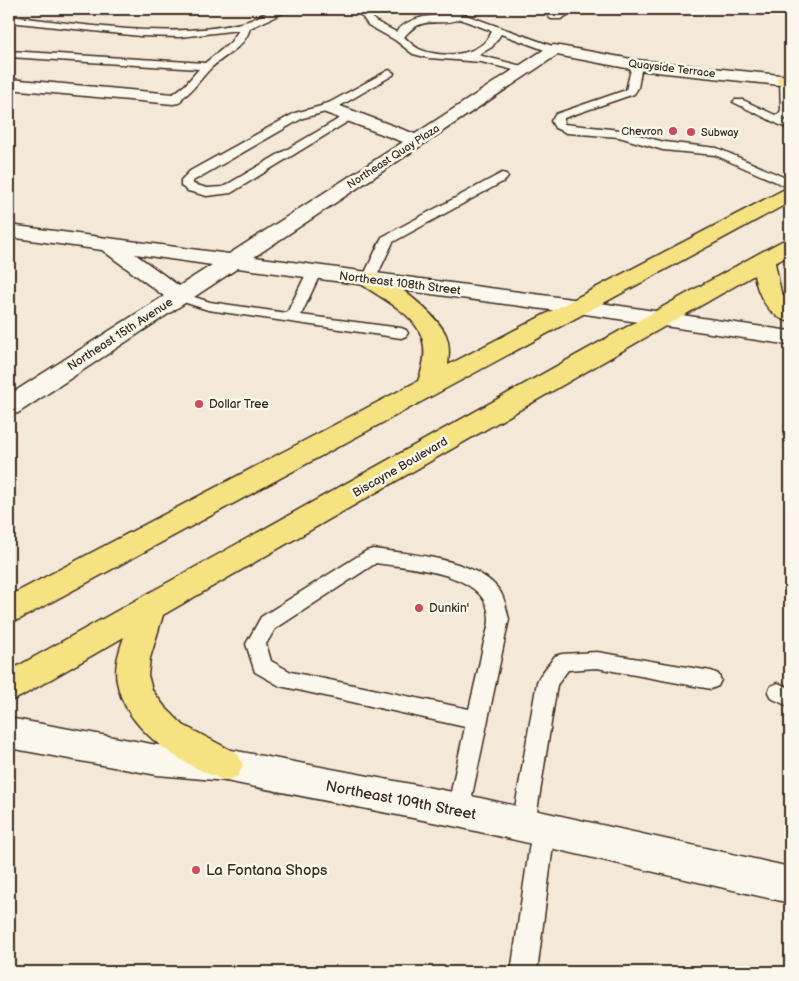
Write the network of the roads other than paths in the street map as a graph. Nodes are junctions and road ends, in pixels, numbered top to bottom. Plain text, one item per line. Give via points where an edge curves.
1 (287, 9) edge
2 (362, 9) edge
3 (441, 9) edge
4 (461, 18) junction
5 (9, 19) edge
6 (245, 26) junction
7 (497, 30) junction
8 (398, 37) junction
9 (554, 50) junction
10 (9, 54) edge
11 (464, 56) junction
12 (636, 65) junction
13 (207, 66) junction
14 (526, 70) junction
15 (389, 73) dead end
16 (789, 81) edge
17 (9, 84) edge
18 (173, 99) joint
19 (739, 102) dead end
20 (328, 108) junction
21 (352, 116) junction
22 (774, 119) junction
23 (790, 127) edge
24 (417, 141) junction
25 (502, 176) dead end
26 (790, 184) edge
27 (790, 194) edge
28 (9, 231) edge
29 (108, 245) junction
30 (790, 246) edge
31 (764, 260) junction
32 (232, 262) junction
33 (314, 272) junction
34 (369, 279) junction
35 (179, 296) junction
36 (580, 307) junction
37 (790, 315) edge
38 (292, 318) junction
39 (658, 319) junction
40 (401, 334) dead end
41 (790, 338) edge
42 (428, 387) junction
43 (9, 407) edge
44 (150, 608) junction
45 (9, 610) edge
46 (711, 680) dead end
47 (9, 687) edge
48 (477, 720) junction
49 (9, 733) edge
50 (226, 765) junction
51 (458, 810) junction
52 (533, 827) junction
53 (790, 885) edge
54 (524, 972) edge

1 - 6 lane
2 - 8 lane via 364,16 380,31
3 - 4 lane
4 - 7 lane
4 - 8 lane via 424,20 410,25
5 - 6 lane via 140,33 180,34
6 - 13 lane via 243,34
7 - 9 lane
7 - 11 lane via 494,42 488,47
8 - 11 lane via 406,47 416,52 446,58
9 - 12 street, Quayside Terrace
9 - 14 street, Northeast Quay Plaza
10 - 13 lane
11 - 14 lane
12 - 16 street, Quayside Terrace
12 - 26 lane via 630,92 560,116 559,126 620,134 663,146 717,152
13 - 18 lane via 189,87
14 - 24 street, Northeast Quay Plaza
15 - 20 lane
16 - 22 lane via 787,110 784,116
17 - 18 street
19 - 22 lane
20 - 21 street
20 - 21 lane via 299,116 194,174 187,180 187,186 201,193 226,190
21 - 24 street
22 - 23 lane
24 - 32 street, Northeast Quay Plaza
25 - 34 lane via 387,240
27 - 36 main road
28 - 29 street, Northeast 108th Street
29 - 32 street, Northeast 108th Street
29 - 35 street
30 - 31 main road, Biscayne Boulevard
31 - 37 main road via 764,279 770,296
31 - 39 main road, Biscayne Boulevard
32 - 33 street, Northeast 108th Street
32 - 35 street, Northeast 15th Avenue
33 - 34 street, Northeast 108th Street
33 - 38 lane
34 - 36 street, Northeast 108th Street
34 - 42 main road via 419,314 435,333 438,356
35 - 38 lane via 208,306
35 - 43 street, Northeast 15th Avenue
36 - 39 street, Northeast 108th Street
36 - 42 main road
38 - 40 lane
39 - 41 street, Northeast 108th Street
39 - 44 main road, Biscayne Boulevard
42 - 45 main road
44 - 47 main road, Biscayne Boulevard
44 - 50 main road via 138,642 132,674 132,684 142,705 171,735
46 - 52 lane via 597,660 562,662 548,682
48 - 48 lane via 499,619 493,596 476,580 452,570 373,556 268,623 256,644 262,666 287,680
48 - 51 lane
49 - 50 street, Northeast 109th Street via 157,760
50 - 51 street, Northeast 109th Street
51 - 52 street, Northeast 109th Street
52 - 53 street, Northeast 109th Street
52 - 54 lane

